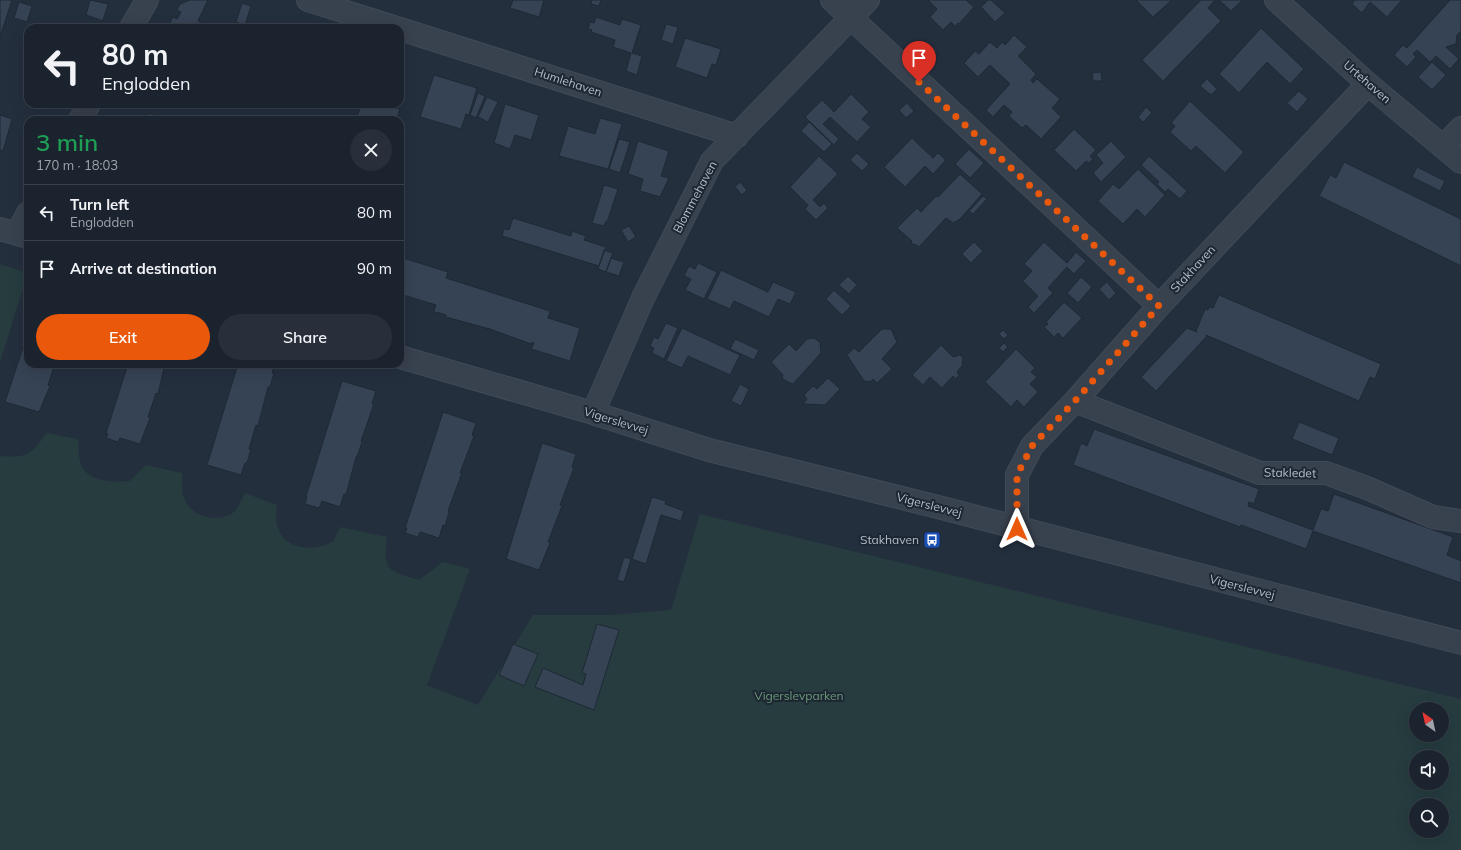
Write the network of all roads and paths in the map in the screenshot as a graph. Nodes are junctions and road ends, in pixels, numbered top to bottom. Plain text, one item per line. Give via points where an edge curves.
1 (147, 0) edge
2 (308, 0) edge
3 (832, 0) edge
4 (868, 0) edge
5 (1278, 1) edge
6 (851, 18) junction
7 (133, 24) edge
8 (384, 24) edge
9 (404, 30) edge
10 (1368, 84) junction
11 (1461, 128) edge
12 (736, 136) junction
13 (1443, 147) junction
14 (1461, 162) edge
15 (24, 219) edge
16 (15, 233) edge
17 (1159, 306) junction
18 (404, 358) edge
19 (1075, 401) junction
20 (593, 414) junction
21 (1461, 521) edge
22 (1017, 529) junction
23 (1461, 643) edge

1 - 7 street
2 - 8 street
3 - 6 street
4 - 6 street, Blommehaven
5 - 10 street, Urtehaven
6 - 12 street, Blommehaven
6 - 17 street
9 - 12 street, Humlehaven
10 - 13 street, Urtehaven
10 - 17 street, Stakhaven
11 - 13 street
12 - 20 street, Blommehaven via 712,161 643,298
13 - 14 street, Urtehaven
15 - 16 street
17 - 19 street, Stakhaven
18 - 20 street, Vigerslevvej
19 - 21 street, Stakledet via 1260,473 1326,473 1433,517
19 - 22 street, Stakhaven via 1032,446 1017,475
20 - 22 street, Vigerslevvej via 709,450
22 - 23 street, Vigerslevvej

